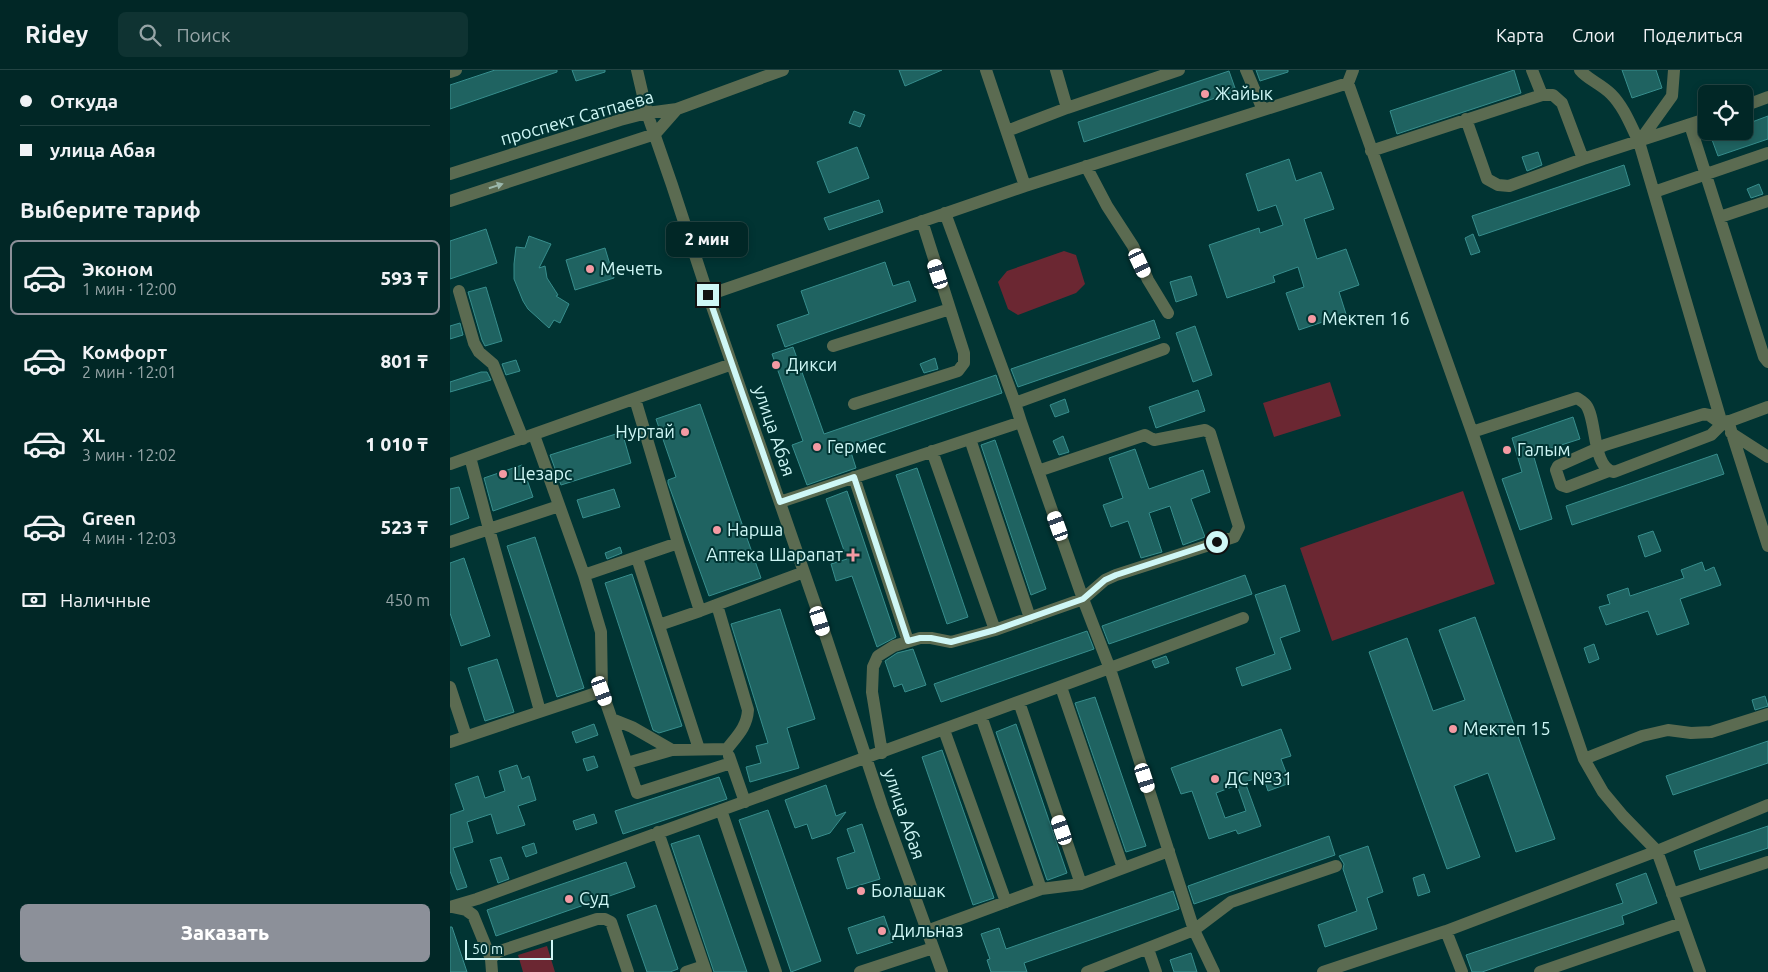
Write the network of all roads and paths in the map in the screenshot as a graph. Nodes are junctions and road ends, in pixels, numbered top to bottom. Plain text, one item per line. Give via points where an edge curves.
1 (456, 70) edge
2 (637, 70) edge
3 (783, 70) edge
4 (986, 70) edge
5 (1056, 70) edge
6 (1178, 70) edge
7 (1246, 70) edge
8 (1354, 70) edge
9 (1532, 70) edge
10 (1580, 70) edge
11 (1674, 70) edge
12 (450, 72) edge
13 (1348, 83) junction
14 (1542, 95) junction
15 (1768, 97) edge
16 (1753, 103) edge
17 (1067, 108) junction
18 (677, 109) junction
19 (1263, 110) junction
20 (647, 112) junction
21 (1466, 119) junction
22 (1698, 122) edge
23 (1690, 125) junction
24 (1007, 131) junction
25 (655, 134) junction
26 (1639, 142) junction
27 (1371, 151) junction
28 (1768, 153) edge
29 (1582, 159) junction
30 (1086, 166) junction
31 (450, 174) edge
32 (1705, 174) junction
33 (1025, 186) junction
34 (1654, 192) junction
35 (450, 201) edge
36 (1768, 201) edge
37 (945, 213) junction
38 (1720, 217) junction
39 (922, 221) junction
40 (459, 291) dead end
41 (708, 295) junction
42 (950, 308) junction
43 (1168, 313) dead end
44 (833, 346) dead end
45 (1164, 349) dead end
46 (1768, 362) edge
47 (732, 364) junction
48 (635, 399) junction
49 (1015, 403) junction
50 (854, 404) dead end
51 (1768, 407) edge
52 (1021, 422) junction
53 (1727, 426) junction
54 (1472, 432) junction
55 (528, 437) junction
56 (970, 439) junction
57 (1598, 449) junction
58 (932, 452) junction
59 (470, 457) junction
60 (1768, 457) edge
61 (450, 464) edge
62 (1607, 469) junction
63 (1038, 471) junction
64 (854, 477) junction
65 (780, 502) junction
66 (559, 506) junction
67 (489, 529) junction
68 (450, 542) edge
69 (678, 543) junction
70 (1768, 546) edge
71 (637, 558) junction
72 (804, 572) junction
73 (584, 575) junction
74 (1083, 599) junction
75 (717, 605) junction
76 (700, 611) junction
77 (1030, 618) junction
78 (1243, 618) dead end
79 (659, 624) junction
80 (995, 630) junction
81 (908, 641) junction
82 (1110, 669) junction
83 (450, 687) edge
84 (1061, 687) junction
85 (602, 691) junction
86 (1019, 702) junction
87 (540, 711) junction
88 (1768, 714) edge
89 (981, 716) junction
90 (612, 719) junction
91 (944, 730) junction
92 (466, 736) junction
93 (450, 742) edge
94 (699, 749) junction
95 (727, 749) junction
96 (672, 750) junction
97 (882, 753) junction
98 (866, 758) junction
99 (1584, 759) junction
100 (627, 762) junction
101 (731, 763) junction
102 (745, 802) junction
103 (1768, 805) edge
104 (721, 810) junction
105 (658, 832) junction
106 (1169, 851) junction
107 (1657, 851) junction
108 (1768, 862) edge
109 (1336, 866) dead end
110 (1123, 868) junction
111 (1081, 884) junction
112 (1041, 889) junction
113 (1672, 894) junction
114 (1006, 902) junction
115 (450, 907) edge
116 (1682, 923) junction
117 (927, 930) junction
118 (1194, 930) junction
119 (1446, 931) junction
120 (934, 948) junction
121 (1148, 949) junction
122 (491, 959) junction
123 (1110, 968) edge
124 (705, 969) edge
125 (492, 972) edge
126 (628, 972) edge
127 (686, 972) edge
128 (776, 972) edge
129 (860, 972) edge
130 (942, 972) edge
131 (1087, 972) edge
132 (1156, 972) edge
133 (1214, 972) edge
134 (1323, 972) edge
135 (1462, 972) edge
136 (1540, 972) edge
137 (1700, 972) edge

1 - 12 street
2 - 20 street, улица Абая
3 - 18 street
4 - 24 street
5 - 17 street
6 - 17 street
7 - 19 street
8 - 13 street
9 - 14 street
10 - 26 street via 1613,96
11 - 26 street via 1672,96
13 - 19 street
13 - 27 street
14 - 21 street
14 - 29 street via 1553,95 1562,103
15 - 16 street
17 - 24 street
18 - 20 street, проспект Сатпаева
18 - 25 street, проспект Сатпаева
19 - 30 street
20 - 25 street, улица Абая
20 - 31 street, проспект Сатпаева
21 - 27 street
21 - 29 street via 1487,179 1498,185 1509,186
22 - 23 street
23 - 26 street
23 - 32 street
24 - 33 street
35 -> 25 street
25 - 41 street, улица Абая
26 - 29 street
26 - 34 street
27 - 54 street
28 - 32 street
30 - 33 street
30 - 43 street
32 - 34 street
32 - 38 street
33 - 37 street
34 - 53 street
36 - 38 street
37 - 39 street
37 - 49 street
38 - 46 street
39 - 41 street
39 - 42 street
40 - 55 street via 474,343 493,364
41 - 47 street, улица Абая
42 - 44 street
42 - 50 street via 964,353 964,363 958,370
45 - 49 street
47 - 48 street
47 - 65 street, улица Абая
48 - 55 street
48 - 69 street
49 - 52 street
51 - 53 street
52 - 56 street
52 - 63 street
53 - 57 street via 1704,414
53 - 60 street
53 - 62 street via 1614,472
53 - 70 street
54 - 57 street via 1577,398 1587,407
54 - 99 street
55 - 59 street
55 - 66 street
56 - 58 street
56 - 77 street
57 - 62 street
57 - 62 street via 1558,466 1556,470 1561,485 1567,487
58 - 64 street
58 - 80 street
59 - 61 street
59 - 67 street
63 - 74 street
63 - 74 street via 1145,435 1154,440 1205,430 1210,433 1239,527 1234,537 1116,575
64 - 65 street
64 - 81 street
65 - 72 street, улица Абая
66 - 67 street
66 - 73 street
67 - 68 street
67 - 87 street
69 - 71 street
69 - 76 street
71 - 73 street
71 - 79 street
72 - 75 street
72 - 98 street, улица Абая
73 - 85 street via 601,632
74 - 77 street
74 - 82 street
75 - 76 street
75 - 95 street via 748,710 748,720
76 - 79 street
77 - 80 street
78 - 82 street
79 - 94 street
80 - 81 street via 951,642 931,638
81 - 97 street via 886,650 878,656 873,667 872,692
82 - 84 street
82 - 106 street
83 - 92 street
84 - 86 street
84 - 110 street
85 - 87 street
85 - 90 street
86 - 89 street
86 - 111 street
87 - 92 street
88 - 99 street via 1711,732 1668,730 1642,736
89 - 91 street
89 - 112 street
90 - 96 street
90 - 100 street
91 - 97 street
91 - 114 street
92 - 93 street
94 - 95 street
94 - 96 street
95 - 101 street
96 - 100 street
97 - 98 street
98 - 102 street
98 - 117 street, улица Абая
99 - 107 street via 1603,792
100 - 101 street via 637,793
101 - 102 street
102 - 104 street
103 - 107 street
104 - 105 street
104 - 128 street
105 - 115 street
105 - 124 street
106 - 110 street
106 - 118 street
107 - 113 street
107 - 119 street
108 - 113 street
109 - 118 street via 1231,902
110 - 111 street
111 - 112 street
112 - 114 street
113 - 116 street
114 - 117 street
115 - 122 street via 473,915
116 - 136 street
116 - 137 street
117 - 120 street, улица Абая
118 - 121 street
118 - 133 street
119 - 134 street
119 - 135 street
120 - 129 street
120 - 130 street, улица Абая
121 - 123 street
121 - 132 street
122 - 125 street
122 - 126 street via 497,952 605,919 611,922
123 - 131 street
124 - 127 street

